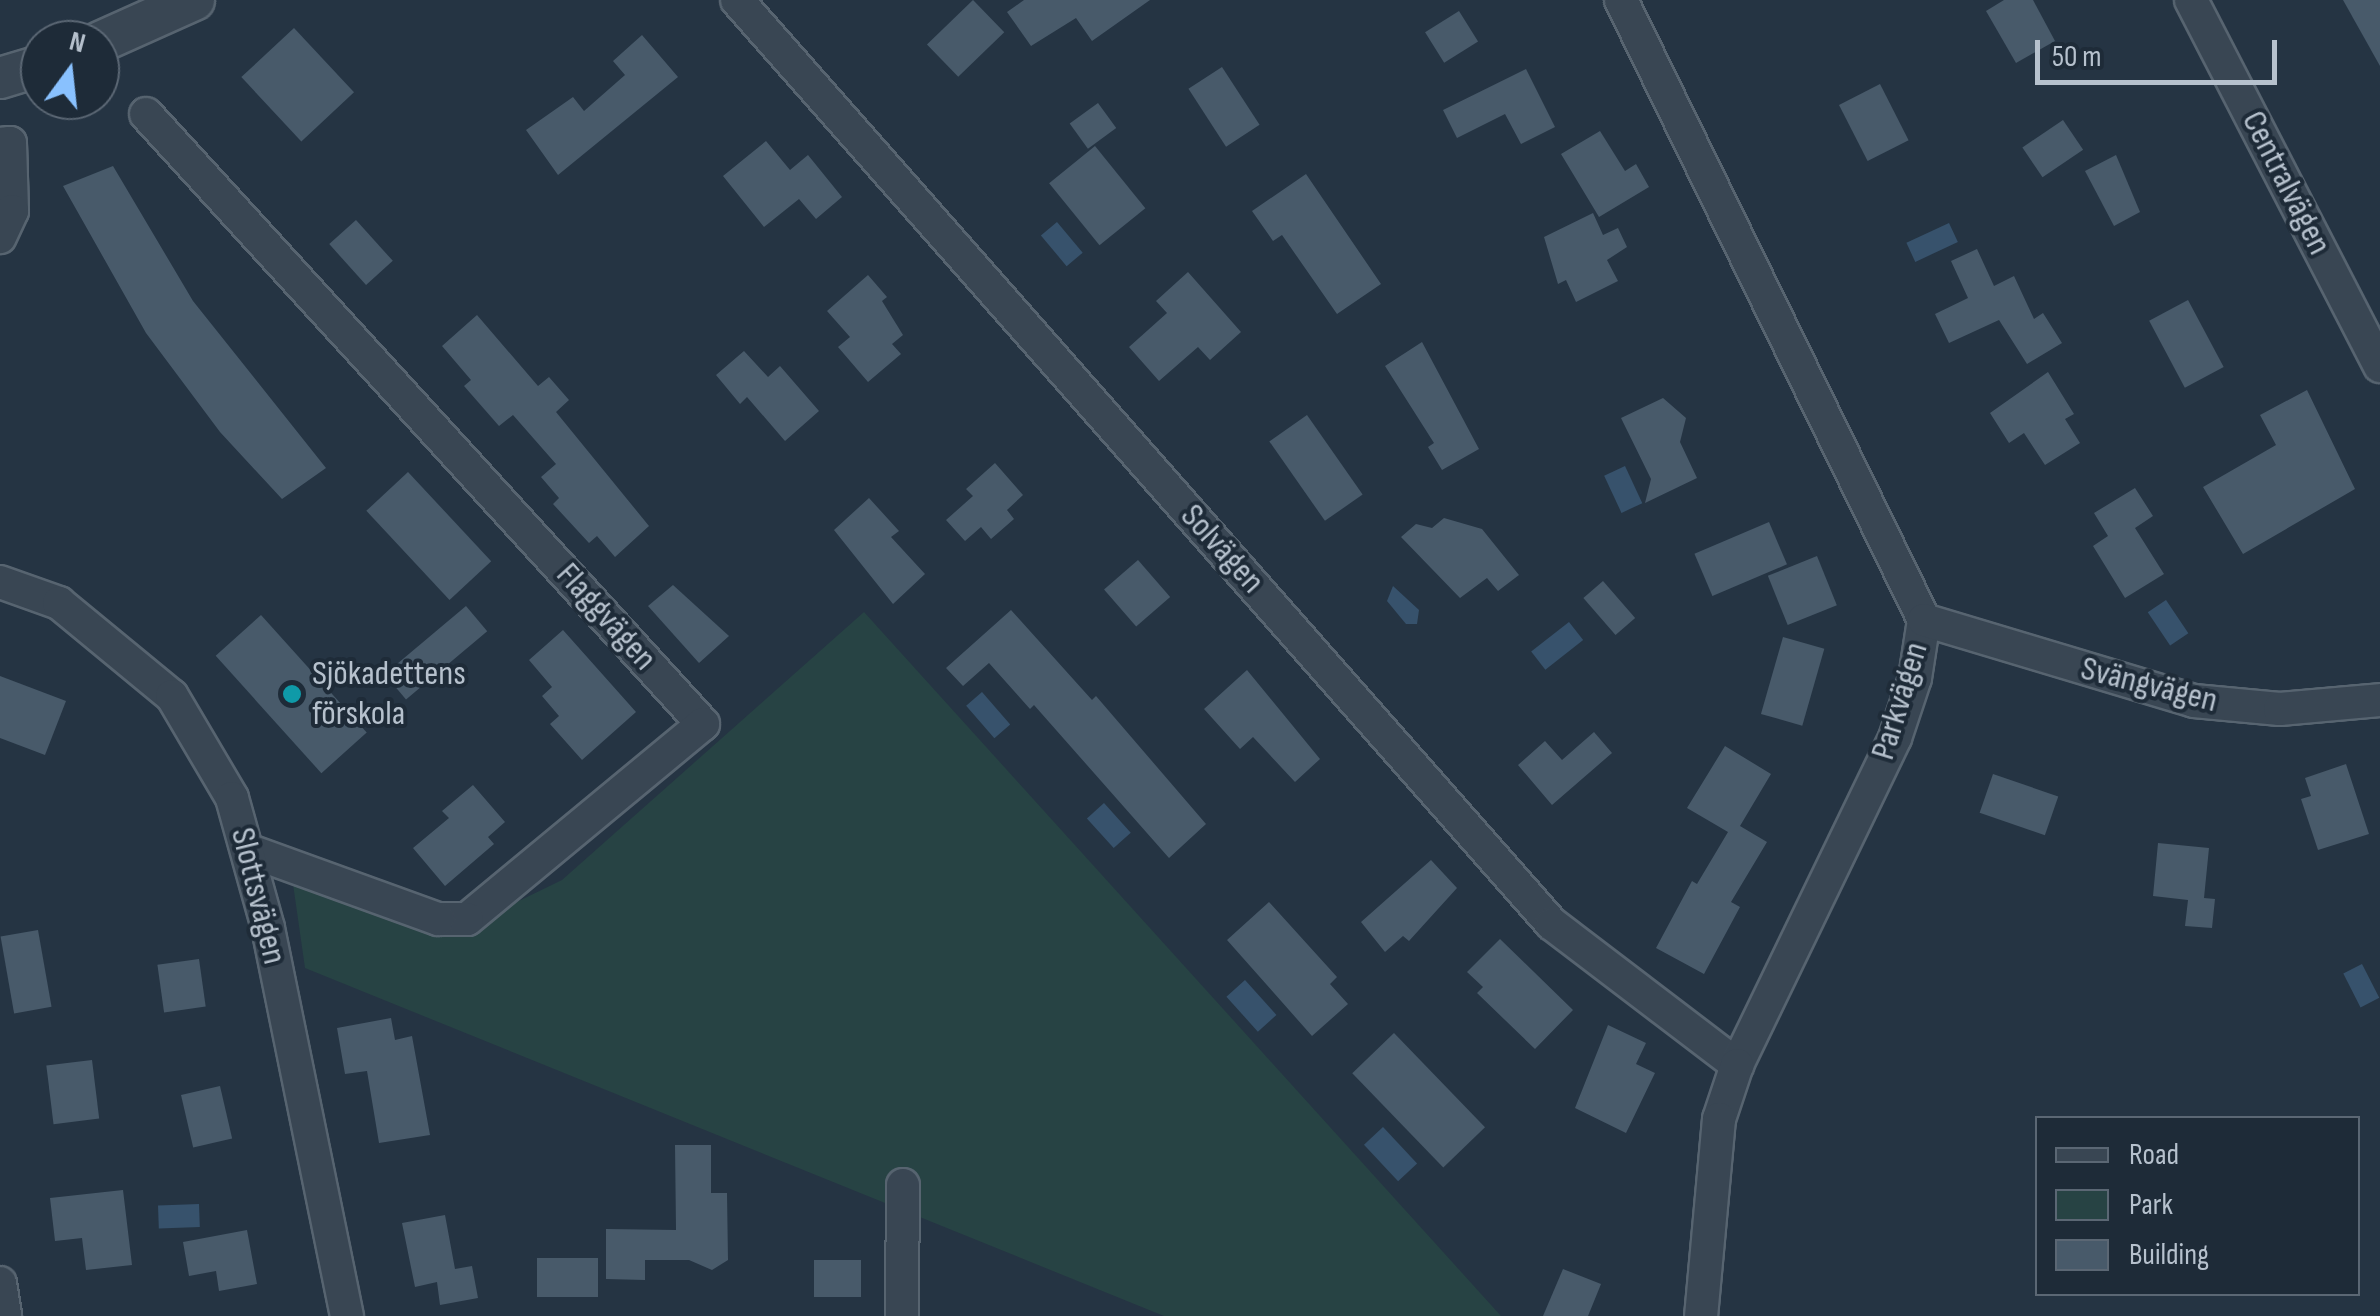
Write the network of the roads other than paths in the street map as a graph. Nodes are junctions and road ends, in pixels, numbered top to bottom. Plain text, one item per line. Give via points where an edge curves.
1 (194, 0) edge
2 (737, 0) edge
3 (1621, 0) edge
4 (2191, 0) edge
5 (120, 33) edge
6 (146, 114) dead end
7 (0, 144) edge
8 (0, 237) edge
9 (2380, 366) edge
10 (0, 582) edge
11 (1924, 620) junction
12 (2380, 700) edge
13 (250, 851) junction
14 (1737, 1065) junction
15 (902, 1184) dead end
16 (0, 1283) edge
17 (6, 1316) edge
18 (348, 1316) edge
19 (902, 1316) edge
20 (1701, 1316) edge

1 - 5 street
2 - 14 street, Solvägen via 1552,924
3 - 11 street, Parkvägen
4 - 9 street, Centralvägen
6 - 13 street, Flaggvägen via 704,724 467,919 438,919
7 - 8 street via 10,143 12,211
10 - 13 street, Slottsvägen via 59,603 172,696 232,798
11 - 12 street, Svängvägen via 2105,680 2194,701 2280,709
11 - 14 street, Parkvägen via 1915,678 1894,738
13 - 18 street, Slottsvägen
14 - 20 street, Parkvägen via 1719,1118
15 - 19 street
16 - 17 street

